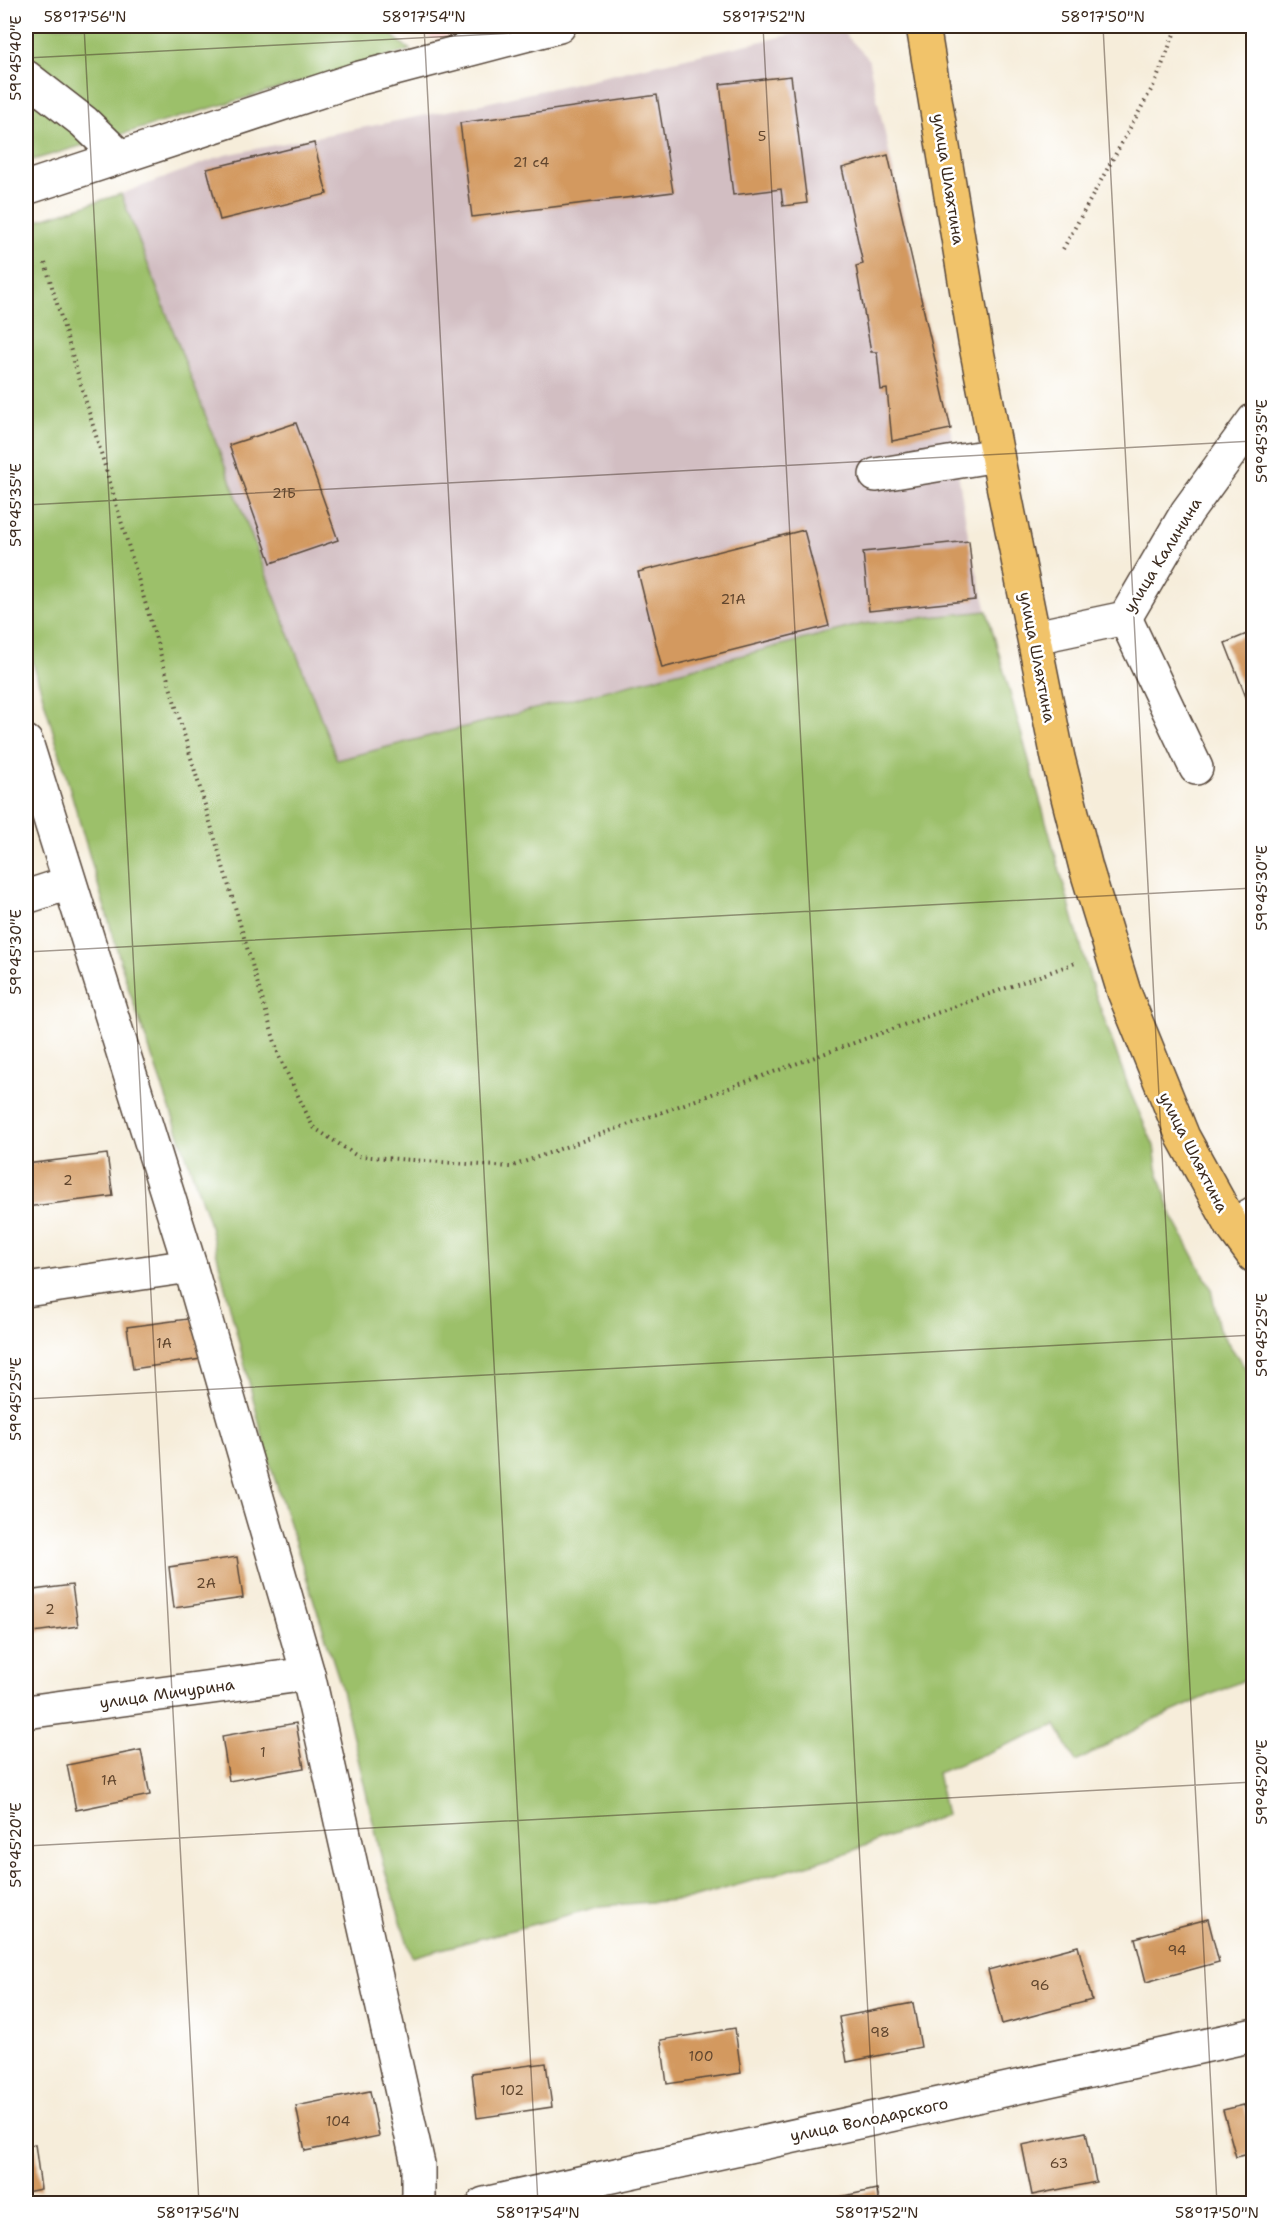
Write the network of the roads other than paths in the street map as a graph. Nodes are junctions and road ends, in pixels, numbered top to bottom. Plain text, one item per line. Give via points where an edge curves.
1 (559, 26) edge
2 (923, 26) edge
3 (26, 77) edge
4 (120, 157) junction
5 (26, 188) edge
6 (1254, 420) edge
7 (997, 455) junction
8 (876, 475) dead end
9 (1125, 618) junction
10 (1035, 638) junction
11 (26, 742) edge
12 (1196, 768) dead end
13 (69, 883) junction
14 (26, 897) edge
15 (1243, 1220) edge
16 (1254, 1256) edge
17 (190, 1266) junction
18 (26, 1290) edge
19 (308, 1674) junction
20 (26, 1712) edge
21 (1254, 2035) edge
22 (418, 2204) edge
23 (484, 2204) edge

1 - 4 street via 360,78
2 - 7 main road, улица Шляхтина
3 - 4 street via 84,122
4 - 5 street
6 - 9 street, улица Калинина via 1187,512
7 - 8 street
7 - 10 main road, улица Шляхтина
9 - 10 street, улица Калинина
9 - 12 street
10 - 15 main road, улица Шляхтина via 1058,758 1110,950 1139,1033 1183,1137
11 - 13 street
13 - 14 street
13 - 17 street
15 - 16 main road, улица Шляхтина
17 - 18 street
17 - 19 street
19 - 20 street, улица Мичурина
19 - 22 street via 418,2164
21 - 23 street, улица Володарского

